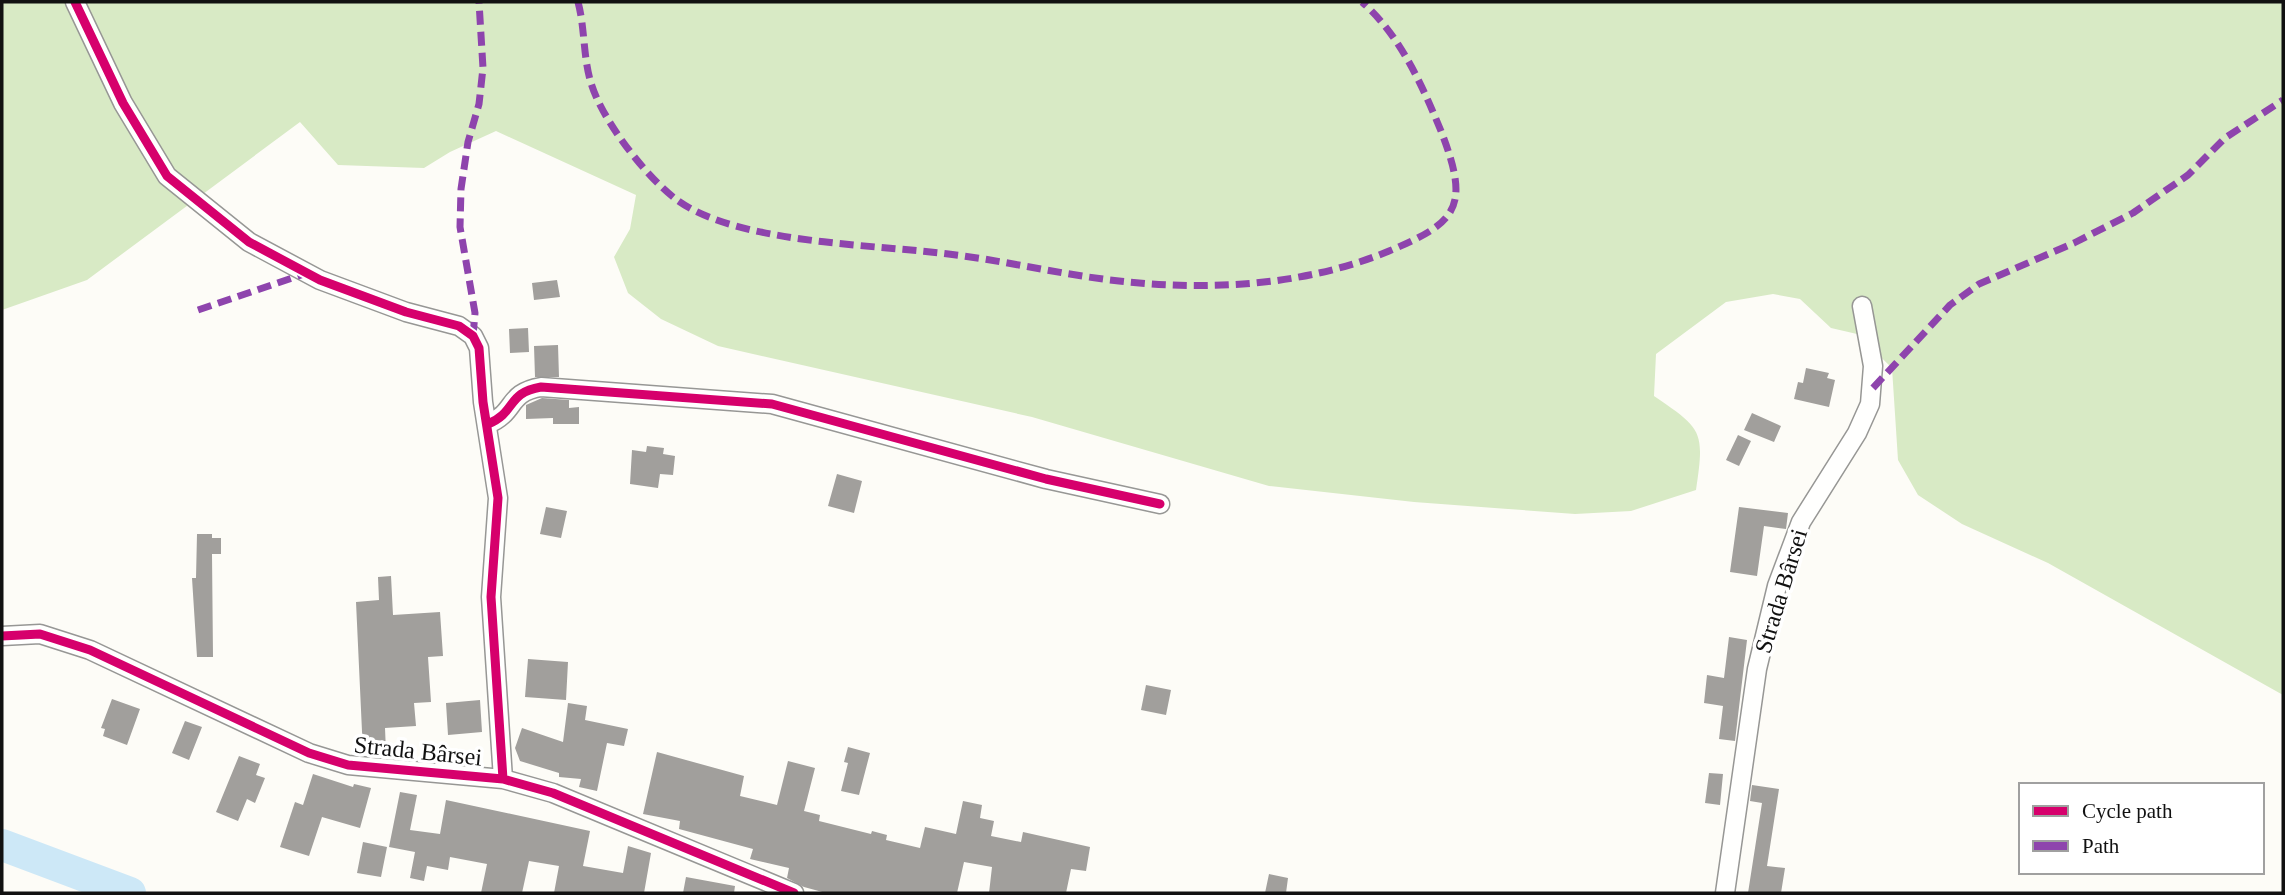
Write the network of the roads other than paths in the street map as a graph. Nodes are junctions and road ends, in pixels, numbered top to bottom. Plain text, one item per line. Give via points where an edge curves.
1 (75, 2) edge
2 (1861, 306) dead end
3 (488, 424) junction
4 (1160, 504) dead end
5 (2, 636) edge
6 (503, 779) junction
7 (794, 893) edge
8 (1725, 893) edge

1 - 3 street via 123,103 167,177 249,242 320,281 460,326 473,336 479,348
2 - 8 street, Strada Bârsei via 1873,366 1870,404 1801,522 1777,586 1757,669
3 - 4 street via 501,418 524,390 541,387 733,399 816,414 936,451
3 - 6 street via 498,498 491,597
5 - 6 street, Strada Bârsei via 40,634 90,650 309,753 348,765
6 - 7 street, Strada Bârsei via 596,809

